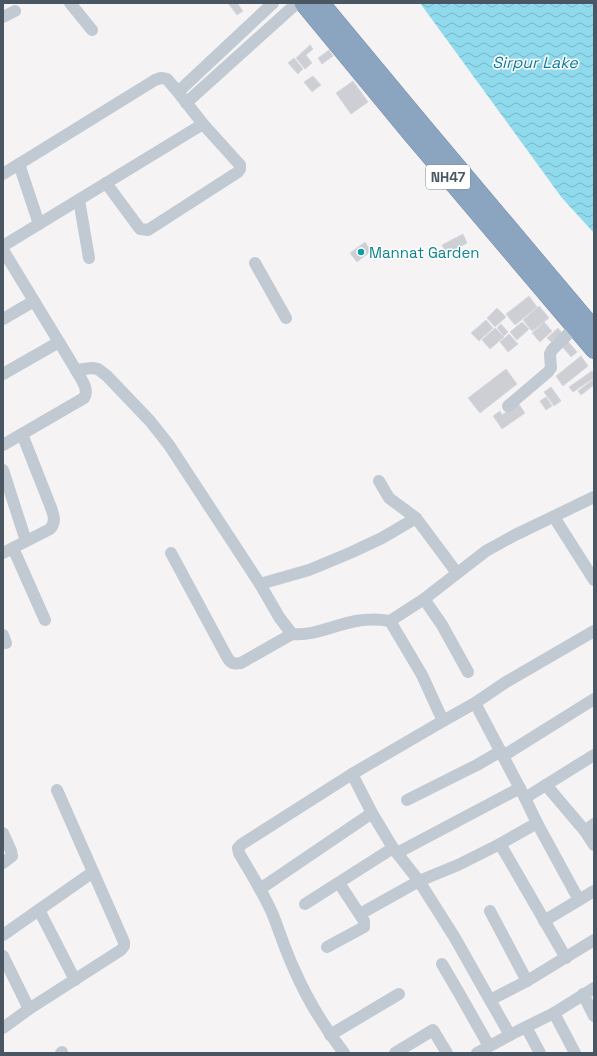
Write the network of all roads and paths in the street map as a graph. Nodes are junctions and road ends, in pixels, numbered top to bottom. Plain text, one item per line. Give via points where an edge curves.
1 (70, 3) edge
2 (272, 3) edge
3 (297, 3) edge
4 (303, 3) edge
5 (321, 3) edge
6 (15, 11) dead end
7 (3, 17) edge
8 (92, 30) dead end
9 (178, 92) junction
10 (186, 103) junction
11 (203, 124) junction
12 (19, 164) junction
13 (3, 174) edge
14 (106, 183) junction
15 (79, 200) junction
16 (39, 224) junction
17 (3, 246) edge
18 (3, 250) edge
19 (89, 258) dead end
20 (255, 263) dead end
21 (34, 301) junction
22 (286, 318) dead end
23 (3, 319) edge
24 (575, 327) junction
25 (594, 329) edge
26 (59, 342) junction
27 (594, 350) edge
28 (76, 370) junction
29 (3, 374) edge
30 (508, 406) dead end
31 (22, 434) junction
32 (3, 445) edge
33 (3, 470) edge
34 (379, 481) dead end
35 (594, 497) edge
36 (554, 516) junction
37 (416, 518) junction
38 (26, 541) junction
39 (8, 550) edge
40 (171, 553) dead end
41 (457, 573) junction
42 (594, 580) edge
43 (260, 584) junction
44 (424, 599) junction
45 (45, 620) dead end
46 (390, 621) junction
47 (594, 631) edge
48 (292, 634) junction
49 (468, 672) dead end
50 (594, 699) edge
51 (475, 703) junction
52 (443, 722) junction
53 (502, 754) junction
54 (594, 755) edge
55 (352, 774) junction
56 (546, 785) junction
57 (57, 790) dead end
58 (522, 793) junction
59 (406, 800) dead end
60 (372, 813) junction
61 (537, 824) junction
62 (589, 827) edge
63 (3, 833) edge
64 (500, 844) junction
65 (594, 845) edge
66 (395, 851) junction
67 (3, 863) edge
68 (93, 872) junction
69 (419, 881) junction
70 (339, 883) junction
71 (260, 889) junction
72 (594, 891) edge
73 (579, 900) junction
74 (305, 904) dead end
75 (39, 910) junction
76 (490, 911) dead end
77 (360, 914) junction
78 (544, 921) junction
79 (3, 935) edge
80 (594, 940) edge
81 (327, 947) dead end
82 (3, 956) edge
83 (566, 958) junction
84 (442, 964) dead end
85 (75, 980) junction
86 (527, 981) junction
87 (594, 988) edge
88 (399, 994) dead end
89 (583, 994) junction
90 (490, 1000) junction
91 (29, 1009) junction
92 (554, 1013) junction
93 (594, 1016) edge
94 (526, 1027) junction
95 (3, 1028) edge
96 (330, 1035) junction
97 (510, 1035) junction
98 (489, 1046) junction
99 (344, 1053) edge
100 (395, 1053) edge
101 (447, 1053) edge
102 (477, 1053) edge
103 (540, 1053) edge
104 (575, 1053) edge

1 - 8 street
2 - 9 street
3 - 10 street
4 - 24 highway, NH47
5 - 25 highway, NH47
6 - 7 street
9 - 10 street
9 - 12 street via 166,79 155,80
10 - 11 street
11 - 14 street
11 - 14 street via 240,165 240,169 151,228 140,229
12 - 13 street
12 - 16 street
14 - 15 street
15 - 16 street
15 - 19 street
16 - 17 street
18 - 21 street
20 - 22 street
21 - 23 street
21 - 26 street
24 - 27 highway, NH47
24 - 30 street via 552,350 551,368 548,372
26 - 28 street
26 - 29 street
28 - 31 street via 86,390 84,398
28 - 43 street via 98,369 150,421 169,445
31 - 32 street
31 - 38 street via 54,521 54,526 50,529
33 - 38 street
34 - 37 street via 389,498
35 - 36 street
36 - 41 street via 486,550
36 - 42 street
37 - 41 street
37 - 43 street via 350,553 309,570
38 - 39 street
39 - 45 street
40 - 48 street via 230,663 241,663
41 - 44 street
43 - 48 street
44 - 46 street
44 - 49 street
46 - 48 street via 355,621 312,634
46 - 52 street via 422,675
47 - 51 street
50 - 53 street
51 - 52 street
51 - 53 street
52 - 55 street
53 - 58 street
53 - 59 street
54 - 56 street
55 - 60 street
55 - 71 street via 238,848
56 - 58 street
56 - 62 street
57 - 68 street
58 - 61 street
58 - 66 street
60 - 66 street
60 - 71 street
61 - 64 street
61 - 73 street
62 - 65 street
63 - 67 street via 12,856
64 - 69 street
64 - 78 street
66 - 69 street
66 - 70 street
68 - 75 street
68 - 85 street via 124,946 122,950
69 - 77 street
69 - 90 street
70 - 74 street
70 - 77 street
71 - 96 street via 273,914 304,992
72 - 73 street
73 - 78 street
75 - 79 street
75 - 85 street
76 - 86 street
77 - 81 street via 364,927
78 - 83 street
80 - 83 street
82 - 91 street
83 - 86 street
84 - 98 street
85 - 91 street
86 - 90 street
87 - 89 street
88 - 96 street
89 - 92 street
89 - 93 street
90 - 97 street
91 - 95 street
92 - 94 street
92 - 104 street
94 - 97 street
94 - 103 street
96 - 99 street
97 - 98 street
98 - 102 street
100 - 101 street via 433,1030

